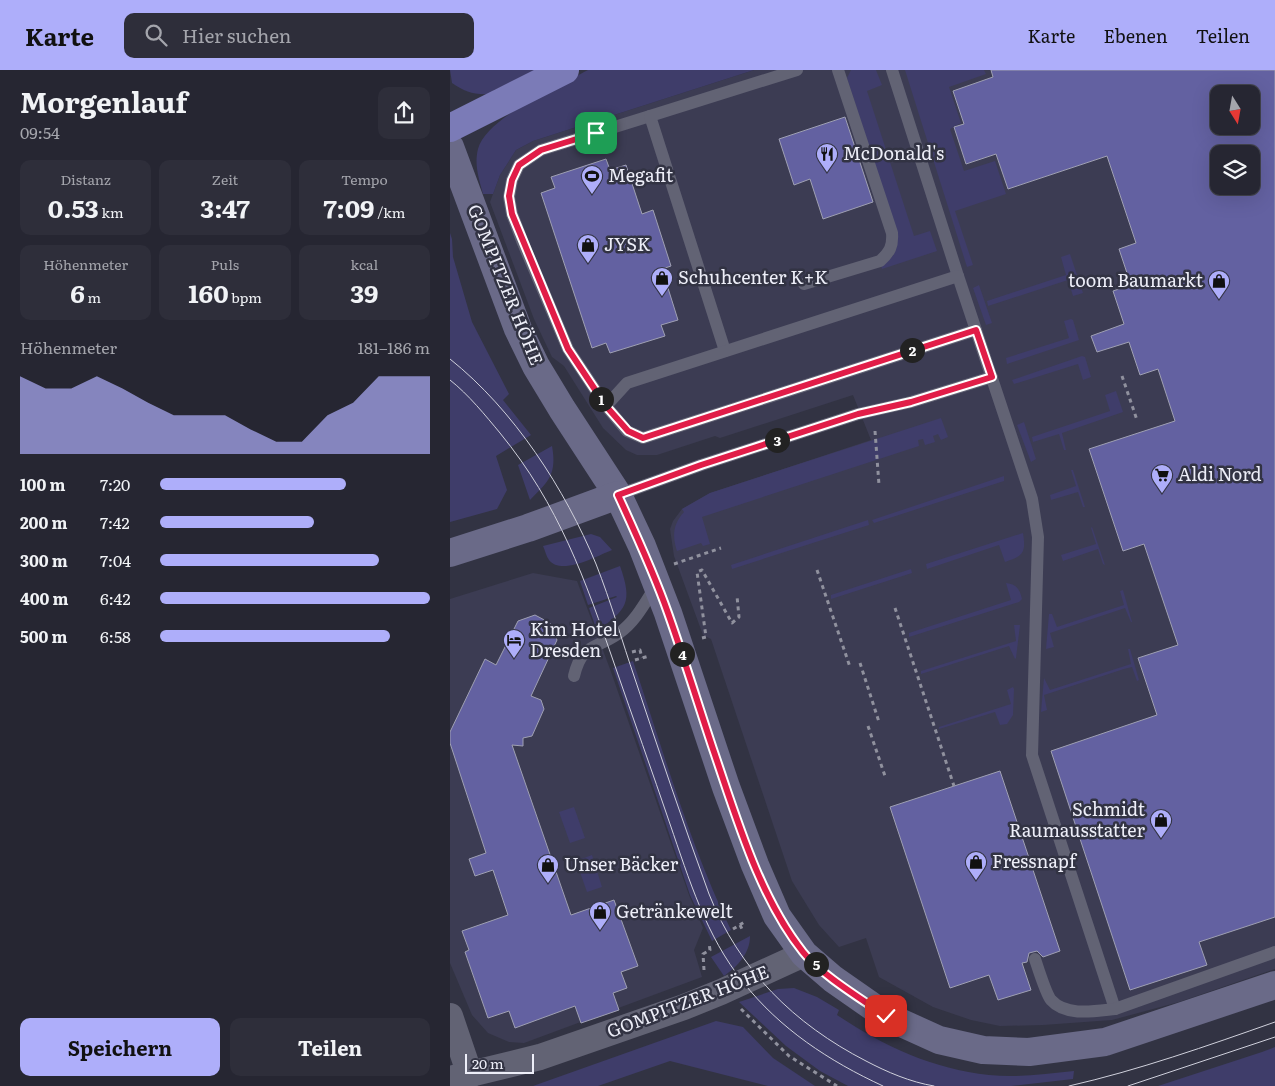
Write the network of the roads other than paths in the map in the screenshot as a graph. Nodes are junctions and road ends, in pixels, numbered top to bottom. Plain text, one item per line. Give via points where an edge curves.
1 (565, 70) edge
2 (797, 70) edge
3 (838, 70) edge
4 (892, 70) edge
5 (650, 116) junction
6 (450, 128) edge
7 (450, 147) edge
8 (958, 276) junction
9 (804, 284) dead end
10 (976, 330) junction
11 (725, 351) junction
12 (992, 377) junction
13 (606, 406) junction
14 (618, 495) junction
15 (450, 553) edge
16 (666, 574) junction
17 (574, 676) dead end
18 (1275, 952) edge
19 (804, 954) junction
20 (1035, 959) dead end
21 (1275, 985) edge
22 (1115, 1009) junction
23 (450, 1016) edge
24 (460, 1077) edge

1 - 6 highway
2 - 5 lane
3 - 9 lane via 893,244 889,253 880,260
4 - 8 lane
5 - 11 lane
5 - 13 lane via 541,150 519,165 509,196 523,243 568,349
7 - 14 street, GOMPITZER HÖHE via 518,328 536,366
8 - 10 lane
8 - 11 lane
10 - 12 lane
10 - 13 lane via 643,438 628,431
11 - 13 lane via 627,383
12 - 14 lane via 911,402 858,414
12 - 22 lane via 1032,499 1038,537 1032,755
14 - 15 street
14 - 16 street, GOMPITZER HÖHE
16 - 17 lane via 635,617 619,633 588,649 578,660
16 - 19 street, GOMPITZER HÖHE via 725,783 771,904
18 - 22 lane
19 - 21 street via 886,1016 939,1040 983,1050 1029,1052 1105,1042
19 - 24 street, GOMPITZER HÖHE via 706,998 540,1057
20 - 22 lane via 1051,1000 1068,1010
23 - 24 street, GOMPITZER HÖHE

